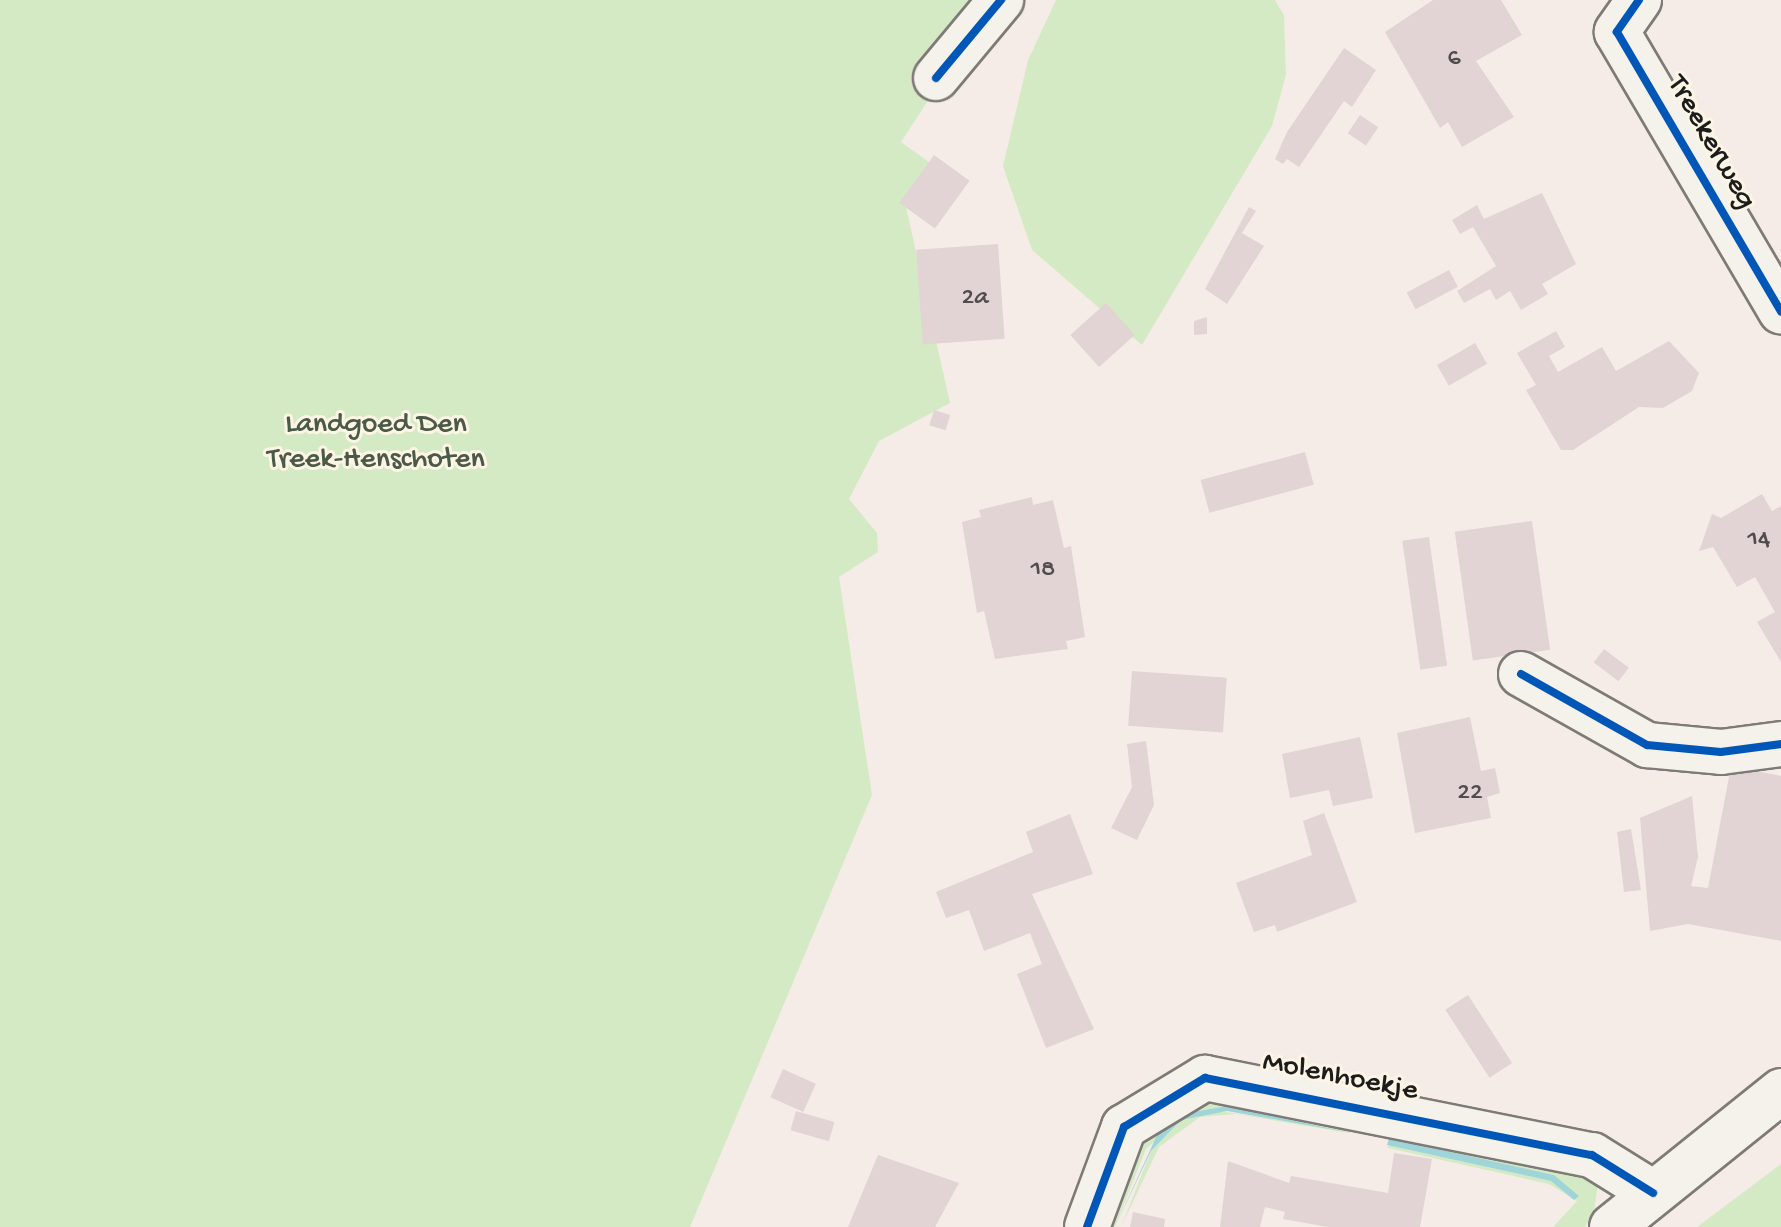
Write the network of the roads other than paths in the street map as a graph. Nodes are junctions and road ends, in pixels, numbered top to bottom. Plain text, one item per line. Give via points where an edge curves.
1 (1001, 0) edge
2 (1618, 11) edge
3 (936, 78) dead end
4 (1781, 312) edge
5 (1521, 674) dead end
6 (1781, 744) edge
7 (1781, 1091) edge
8 (1653, 1193) junction
9 (1087, 1227) edge
10 (1612, 1227) edge

1 - 3 street
2 - 4 street, Treekerweg
5 - 6 street via 1647,745 1721,752
7 - 8 street
8 - 9 street, Molenhoekje via 1592,1155 1205,1078 1124,1127
8 - 10 street

